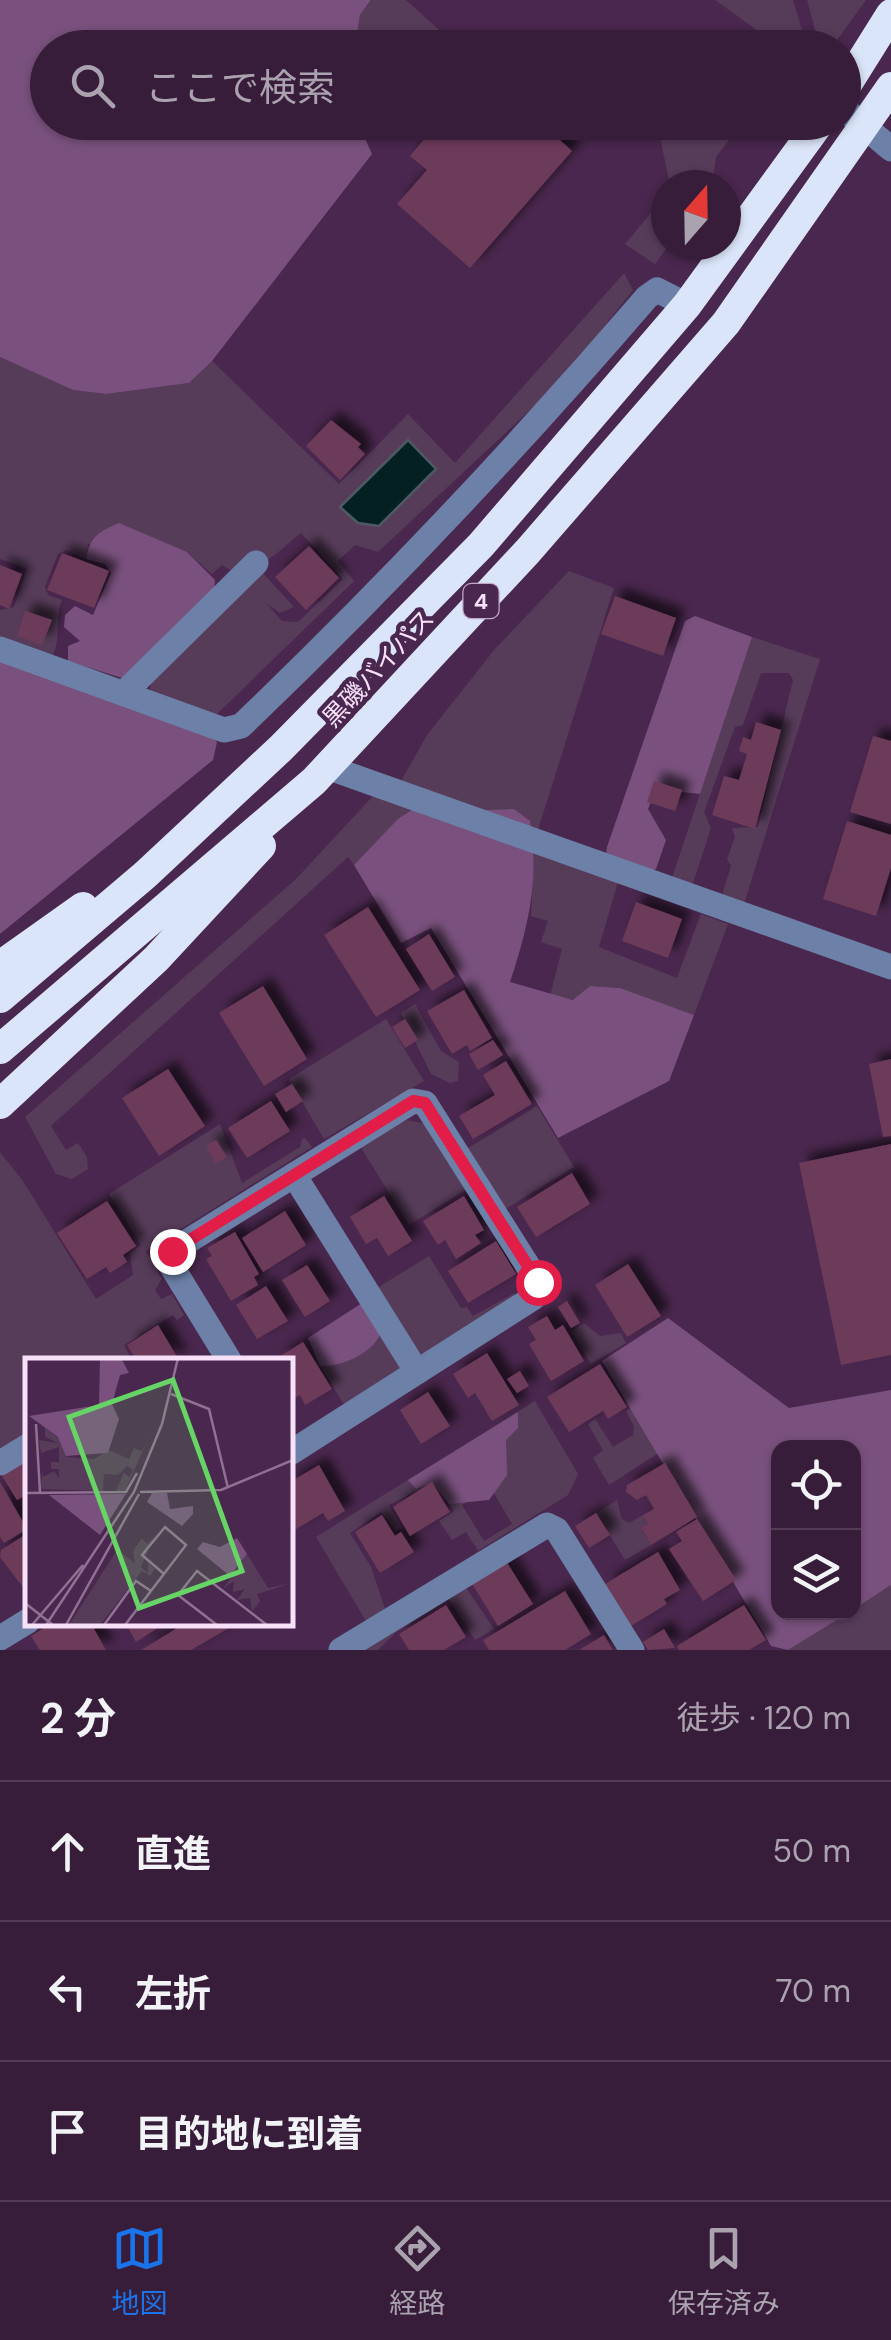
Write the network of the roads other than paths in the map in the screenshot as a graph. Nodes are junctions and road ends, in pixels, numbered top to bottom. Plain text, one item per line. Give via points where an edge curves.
1 (891, 14) edge
2 (861, 62) edge
3 (891, 87) edge
4 (861, 112) edge
5 (861, 124) edge
6 (807, 140) edge
7 (840, 140) edge
8 (891, 149) edge
9 (687, 306) junction
10 (256, 562) dead end
11 (0, 649) edge
12 (124, 692) junction
13 (320, 774) junction
14 (228, 798) junction
15 (0, 966) edge
16 (891, 967) edge
17 (0, 998) edge
18 (0, 1049) edge
19 (0, 1104) edge
20 (294, 1175) junction
21 (228, 1358) edge
22 (417, 1372) junction
23 (25, 1448) edge
24 (292, 1452) edge
25 (0, 1462) edge
26 (25, 1623) edge
27 (0, 1638) edge
28 (341, 1650) edge
29 (632, 1650) edge

1 - 2 highway
3 - 4 highway, 黒磯バイパス / 4
5 - 8 street
6 - 9 highway, 黒磯バイパス / 4
7 - 13 highway, 黒磯バイパス / 4 via 726,323
9 - 12 street via 657,290 647,297 490,477 241,726 224,730
9 - 14 highway, 黒磯バイパス / 4 via 481,545
10 - 12 street
11 - 12 street
13 - 16 street
13 - 18 highway, 黒磯バイパス / 4
13 - 19 highway, 4 via 233,881
14 - 15 highway, 4
14 - 17 highway, 黒磯バイパス / 4
20 - 21 street via 172,1251 169,1262
20 - 22 street
20 - 22 street via 413,1101 425,1103 538,1282 534,1298
22 - 24 street
23 - 25 street
26 - 27 street
28 - 29 street via 547,1525 557,1530

